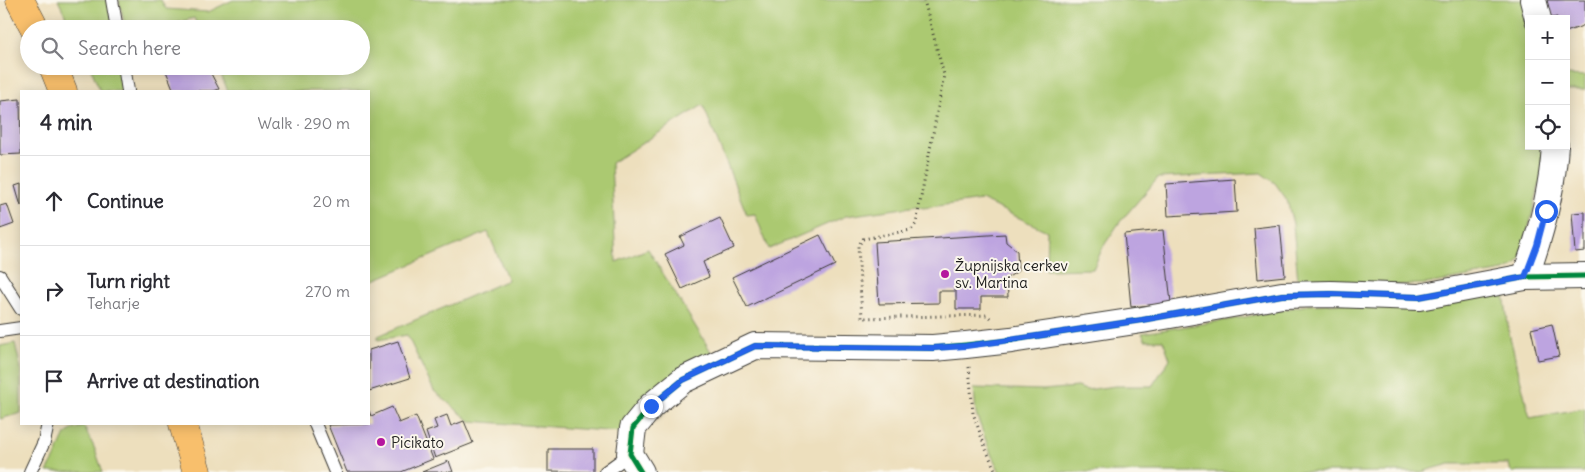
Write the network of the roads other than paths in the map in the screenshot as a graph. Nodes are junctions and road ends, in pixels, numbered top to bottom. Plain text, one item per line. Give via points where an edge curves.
1 (20, 0) edge
2 (112, 0) edge
3 (1533, 0) edge
4 (1537, 15) edge
5 (30, 20) edge
6 (115, 20) edge
7 (57, 75) edge
8 (125, 75) edge
9 (63, 90) edge
10 (128, 90) edge
11 (1555, 150) edge
12 (0, 276) edge
13 (1585, 276) edge
14 (1525, 277) junction
15 (20, 307) edge
16 (20, 328) edge
17 (0, 331) edge
18 (48, 425) edge
19 (183, 425) edge
20 (315, 425) edge
21 (635, 463) edge
22 (30, 472) edge
23 (197, 472) edge
24 (335, 472) edge
25 (605, 472) edge

1 - 5 main road
2 - 6 lane
3 - 4 street
7 - 9 main road
8 - 10 lane
11 - 14 street via 1546,211
12 - 15 lane
13 - 14 street
14 - 21 street via 1419,297 1282,295 966,346 755,346 683,380 651,406 633,428
16 - 17 lane
18 - 22 lane
19 - 23 main road
20 - 24 lane
21 - 25 lane

